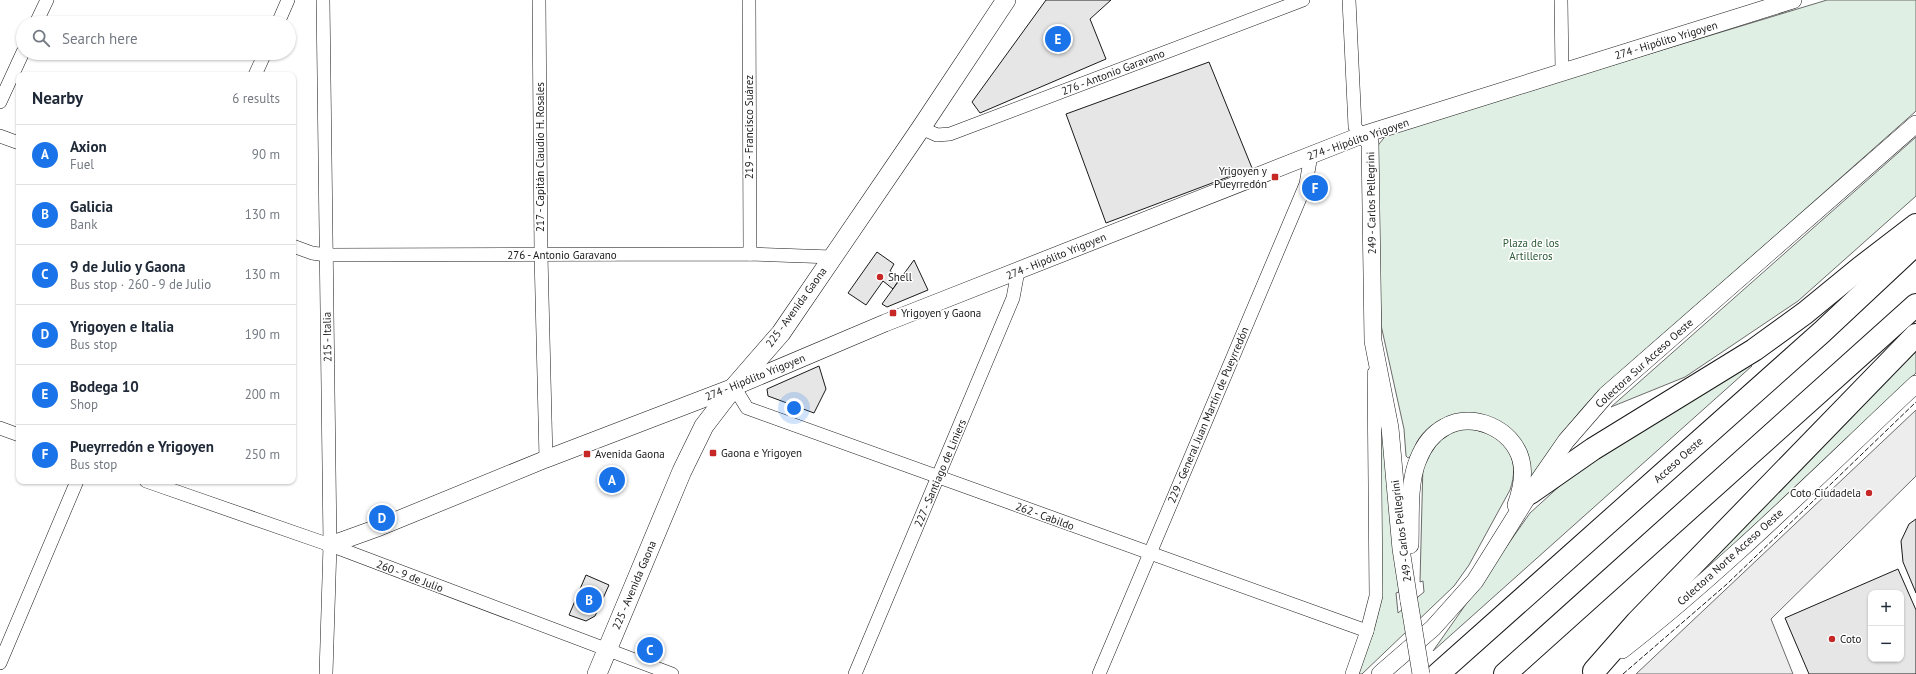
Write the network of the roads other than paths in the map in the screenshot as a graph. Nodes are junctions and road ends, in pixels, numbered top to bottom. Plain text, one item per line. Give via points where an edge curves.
1 (47, 0) edge
2 (288, 0) edge
3 (323, 0) edge
4 (539, 0) edge
5 (749, 0) edge
6 (1006, 0) edge
7 (1303, 0) edge
8 (1349, 0) edge
9 (1561, 0) edge
10 (1793, 0) edge
11 (1775, 3) edge
12 (39, 16) edge
13 (281, 16) edge
14 (19, 60) edge
15 (262, 60) edge
16 (256, 72) edge
17 (1562, 72) junction
18 (0, 102) edge
19 (1916, 124) edge
20 (921, 128) junction
21 (1362, 135) junction
22 (0, 136) edge
23 (16, 142) edge
24 (1311, 155) junction
25 (1916, 225) edge
26 (1916, 244) edge
27 (296, 247) edge
28 (750, 254) junction
29 (326, 255) junction
30 (541, 255) junction
31 (832, 257) junction
32 (1018, 271) junction
33 (1916, 305) edge
34 (1916, 335) edge
35 (1373, 341) junction
36 (1916, 384) edge
37 (734, 387) junction
38 (0, 428) edge
39 (16, 434) edge
40 (546, 459) junction
41 (938, 478) junction
42 (76, 484) edge
43 (155, 484) edge
44 (1530, 493) junction
45 (1508, 529) junction
46 (330, 545) junction
47 (1150, 553) junction
48 (1409, 598) junction
49 (1367, 631) junction
50 (606, 650) junction
51 (0, 663) edge
52 (1592, 672) edge
53 (326, 674) edge
54 (597, 674) edge
55 (672, 674) edge
56 (855, 674) edge
57 (1099, 674) edge
58 (1352, 674) edge
59 (1380, 674) edge
60 (1421, 674) edge
61 (1438, 674) edge
62 (1505, 674) edge

1 - 12 street
2 - 13 street
3 - 29 street, 215 - Italia
4 - 30 street, 217 - Capitán Claudio H. Rosales
5 - 28 street, 219 - Francisco Suárez
6 - 20 main road, 225 - Avenida Gaona
7 - 20 street, 276 - Antonio Garavano via 950,134 937,135
8 - 21 street, 249 - Carlos Pellegrini via 1355,127
9 - 17 street
10 - 11 street, 274 - Hipólito Yrigoyen
11 - 17 street, 274 - Hipólito Yrigoyen
14 - 18 street
15 - 16 street
17 - 21 street, 274 - Hipólito Yrigoyen
19 - 44 street, Colectora Sur Acceso Oeste via 1606,395 1566,441
20 - 31 main road, 225 - Avenida Gaona
21 - 24 street, 274 - Hipólito Yrigoyen
21 - 35 street, 249 - Carlos Pellegrini via 1370,142
22 - 23 street
24 - 32 street, 274 - Hipólito Yrigoyen
24 - 47 street, 229 - General Juan Martín de Pueyrredón via 1306,184
25 - 44 highway via 1754,350 1593,449
26 - 61 highway, Acceso Oeste via 1822,332
27 - 29 street, 276 - Antonio Garavano
28 - 30 street, 276 - Antonio Garavano
28 - 31 street, 276 - Antonio Garavano
29 - 30 street, 276 - Antonio Garavano
29 - 46 street, 215 - Italia
30 - 40 street, 217 - Capitán Claudio H. Rosales
31 - 37 main road, 225 - Avenida Gaona via 781,333
32 - 37 street, 274 - Hipólito Yrigoyen via 885,323
32 - 41 street, 227 - Santiago de Liniers via 1013,298
33 - 62 highway
34 - 52 highway via 1637,622
35 - 48 street, 249 - Carlos Pellegrini via 1390,428 1401,549
35 - 49 street, 249 - Carlos Pellegrini via 1377,584 1374,611
36 - 52 street, Colectora Norte Acceso Oeste via 1683,600
37 - 40 street, 274 - Hipólito Yrigoyen
37 - 41 street, 262 - Cabildo via 747,408
37 - 50 main road, 225 - Avenida Gaona via 704,426
38 - 39 street
40 - 46 street, 274 - Hipólito Yrigoyen
41 - 47 street, 262 - Cabildo
41 - 56 street, 227 - Santiago de Liniers
42 - 51 street
43 - 46 street, 260 - 9 de Julio
44 - 45 street, Colectora Sur Acceso Oeste
45 - 48 street via 1522,482 1521,460 1517,450 1505,434 1479,422 1460,422 1445,427 1425,446 1417,460 1413,475
45 - 59 street, Colectora Sur Acceso Oeste via 1475,581 1453,607
46 - 50 street, 260 - 9 de Julio
46 - 53 street, 215 - Italia
47 - 49 street, 262 - Cabildo
47 - 57 street, 229 - General Juan Martín de Pueyrredón
48 - 60 street, 249 - Carlos Pellegrini, bridge
49 - 58 street, 249 - Carlos Pellegrini
50 - 54 main road, 225 - Avenida Gaona
50 - 55 street, 260 - 9 de Julio

